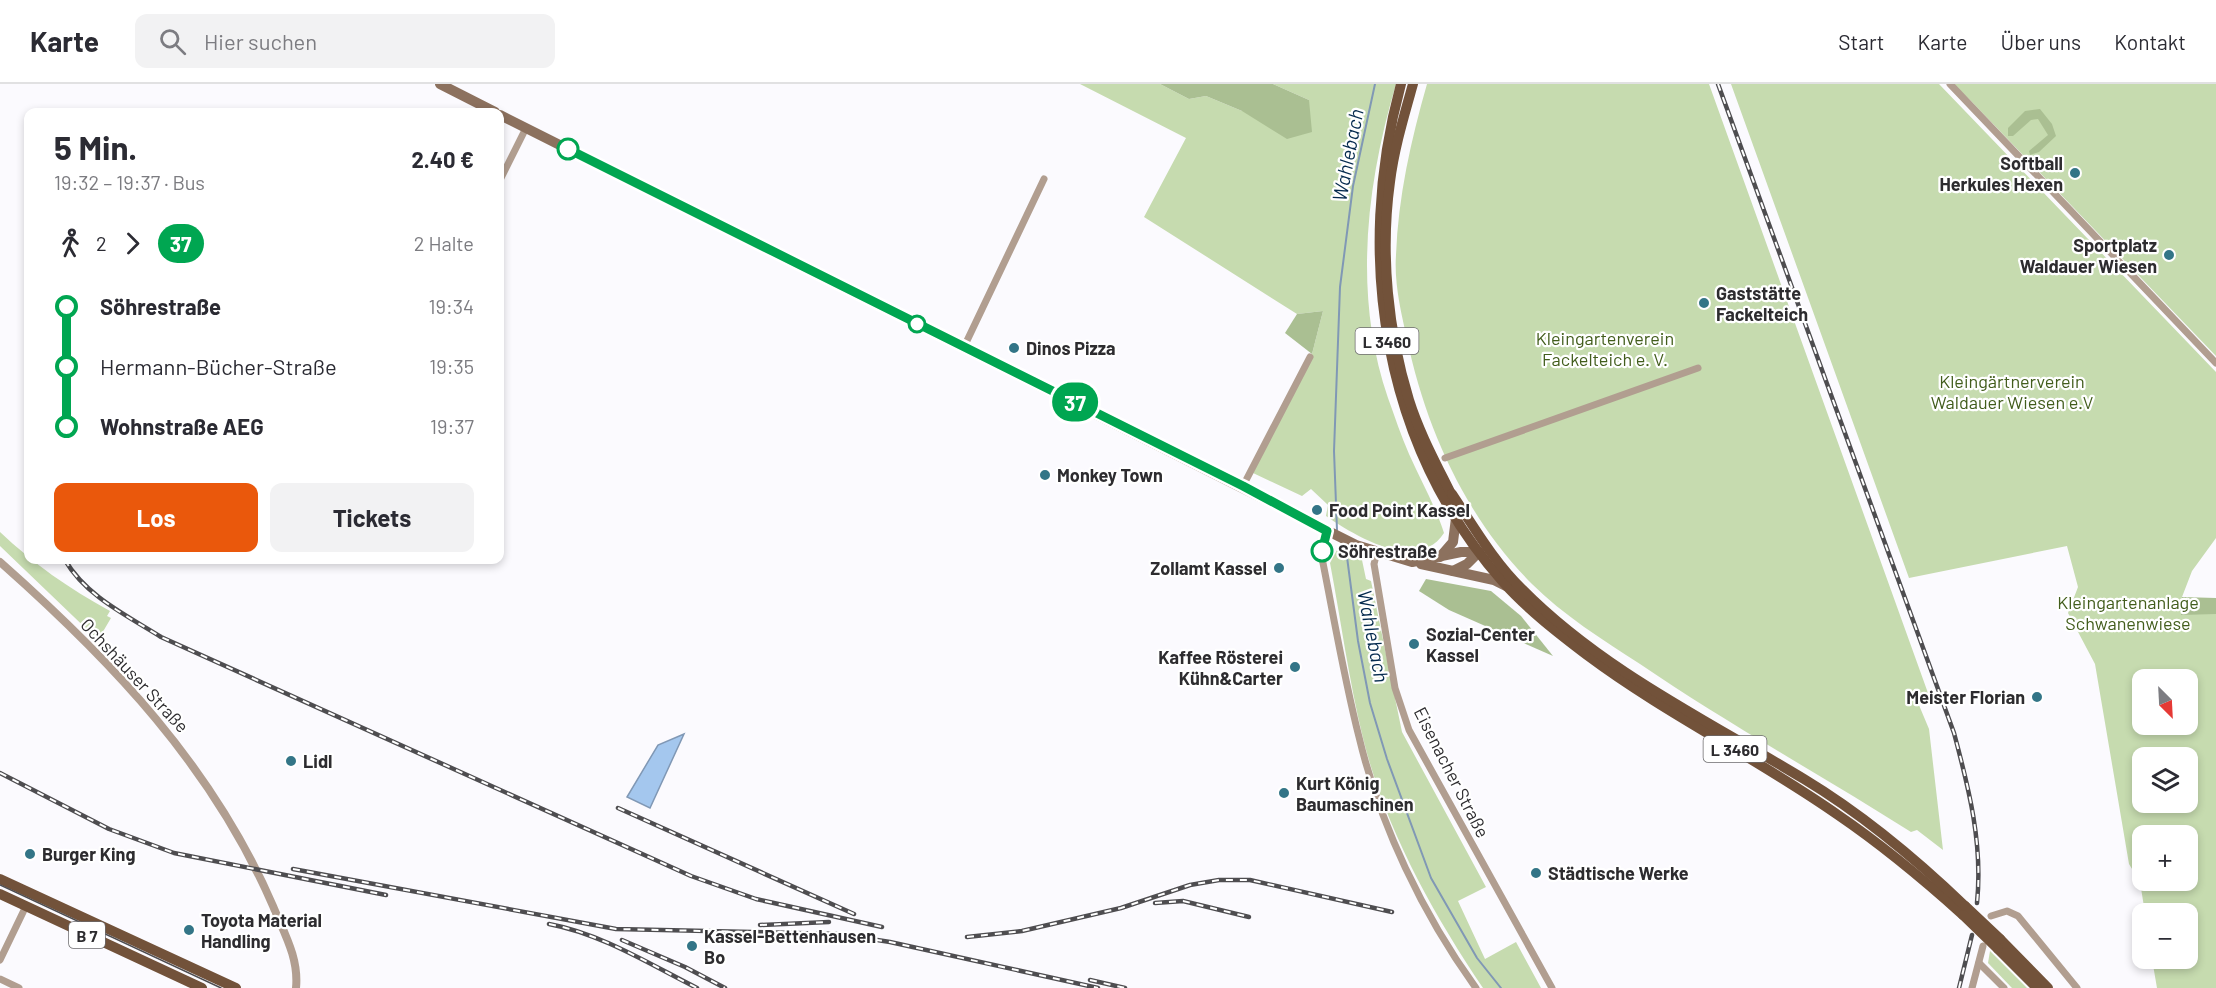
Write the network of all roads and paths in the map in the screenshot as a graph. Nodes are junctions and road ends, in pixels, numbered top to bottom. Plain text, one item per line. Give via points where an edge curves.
1 (440, 84) edge
2 (1401, 84) edge
3 (1413, 84) edge
4 (1950, 84) edge
5 (487, 108) edge
6 (504, 117) edge
7 (526, 128) junction
8 (504, 172) edge
9 (1044, 179) dead end
10 (964, 347) junction
11 (1310, 357) dead end
12 (2216, 363) edge
13 (1698, 368) dead end
14 (1445, 458) dead end
15 (1243, 486) junction
16 (1452, 494) junction
17 (1456, 518) junction
18 (1334, 534) junction
19 (1377, 552) junction
20 (1479, 552) junction
21 (1493, 556) junction
22 (1440, 557) junction
23 (0, 562) edge
24 (1412, 562) junction
25 (1453, 572) junction
26 (1506, 586) junction
27 (0, 879) edge
28 (0, 894) edge
29 (26, 906) junction
30 (1964, 910) junction
31 (1991, 916) dead end
32 (1999, 944) junction
33 (1983, 946) dead end
34 (0, 960) edge
35 (1979, 963) junction
36 (0, 979) edge
37 (19, 988) edge
38 (202, 988) edge
39 (236, 988) edge
40 (296, 988) edge
41 (1476, 988) edge
42 (1552, 988) edge
43 (1972, 988) edge
44 (2004, 988) edge
45 (2037, 988) edge
46 (2048, 988) edge
47 (2078, 988) edge

1 - 5 main road
2 - 17 main road, L 3460 via 1381,188 1378,257 1382,304 1394,376 1407,415 1424,458
3 - 16 main road, L 3460 via 1390,183 1386,272 1395,345 1409,400
4 - 12 street
6 - 7 main road
7 - 8 street
7 - 10 main road
9 - 10 street
10 - 15 main road
11 - 15 street
13 - 14 street
15 - 18 main road
16 - 20 main road
16 - 21 main road, L 3460
17 - 20 main road, L 3460
17 - 22 main road via 1453,542
18 - 19 main road
18 - 41 street via 1321,547 1322,558 1362,749 1390,835 1444,942
19 - 24 main road
19 - 42 street, Eisenacher Straße via 1374,564 1395,688 1409,730
20 - 21 main road
20 - 22 main road
20 - 25 main road
20 - 26 main road, L 3460
21 - 30 main road, L 3460 via 1520,588 1586,644 1848,808 1929,873
22 - 24 main road
23 - 40 street, Ochshäuser Straße via 135,693 194,765 259,872 292,950
24 - 25 main road
25 - 26 main road
26 - 30 main road, L 3460 via 1586,654 1837,813
27 - 39 main road, B 7
28 - 29 main road, B 7
29 - 34 street
29 - 38 main road, B 7
30 - 32 main road, L 3460, bridge
31 - 47 street via 2007,911 2018,916
32 - 45 main road, L 3460
32 - 46 main road, L 3460
33 - 35 street
35 - 43 street
35 - 44 street
36 - 37 street

